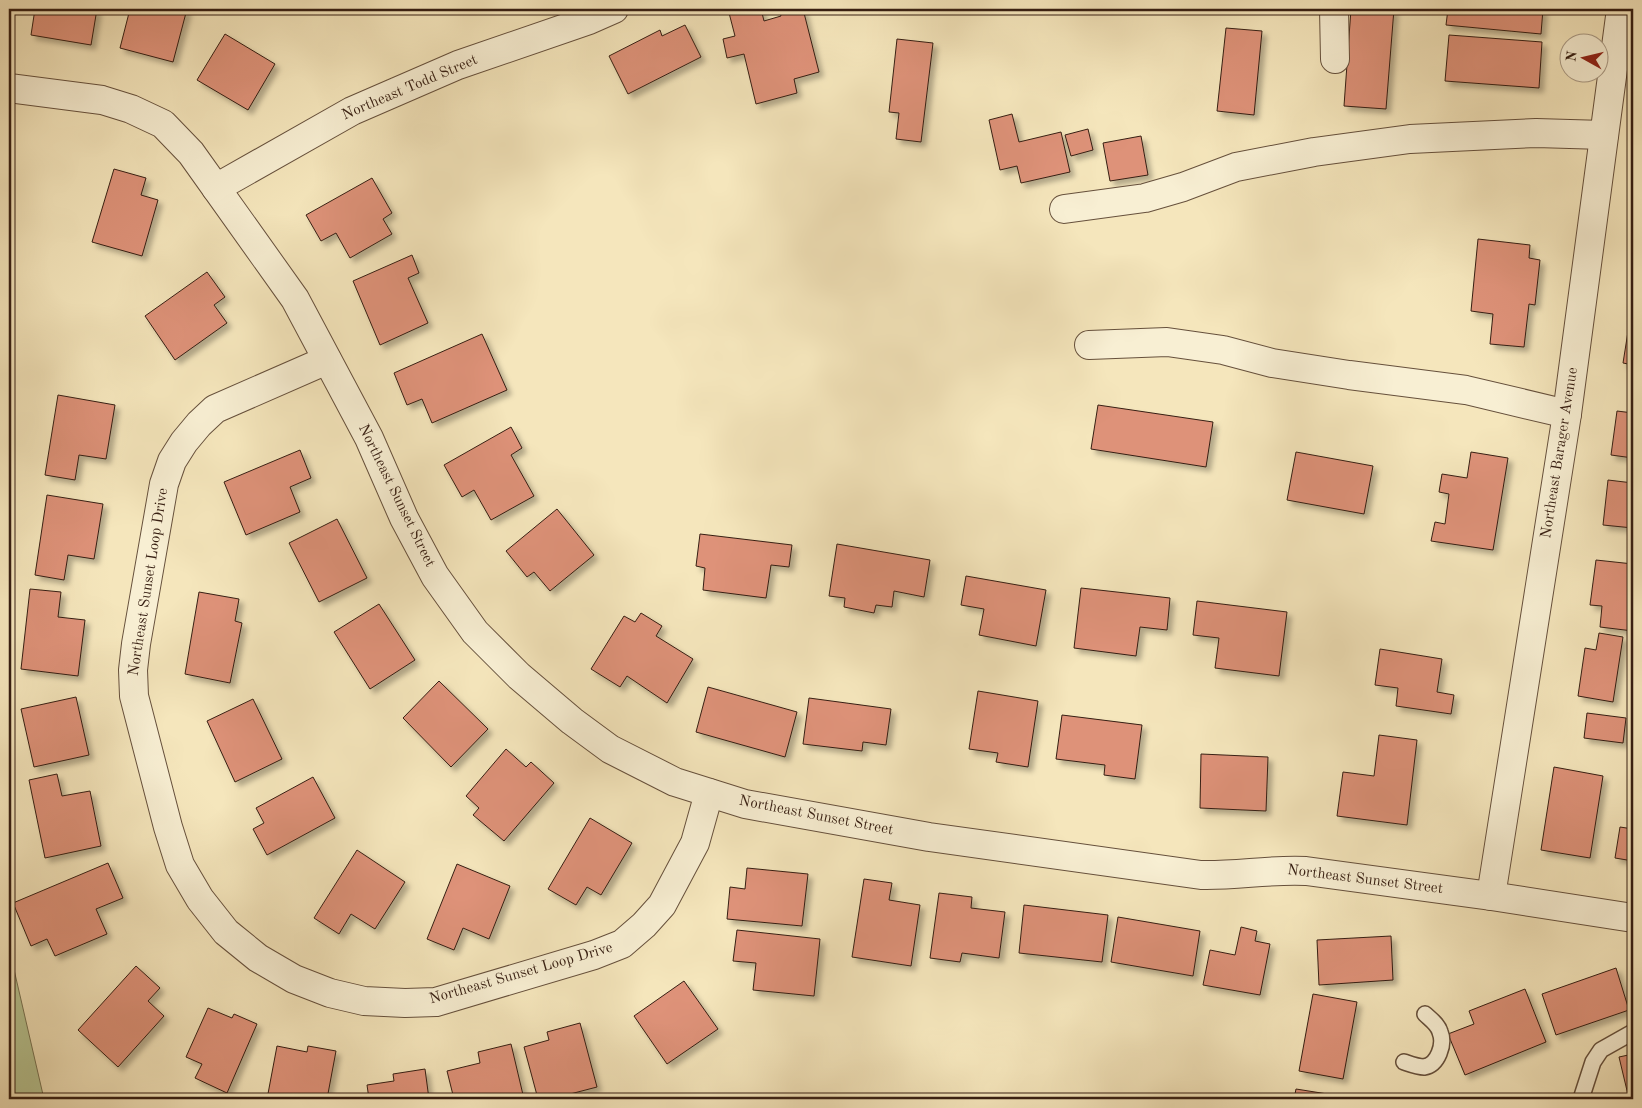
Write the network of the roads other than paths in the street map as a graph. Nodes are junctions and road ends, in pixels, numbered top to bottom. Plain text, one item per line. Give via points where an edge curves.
1 (614, 9) edge
2 (1334, 9) edge
3 (1621, 9) edge
4 (1335, 59) dead end
5 (9, 88) edge
6 (1604, 135) junction
7 (216, 188) junction
8 (1064, 209) dead end
9 (1089, 345) dead end
10 (328, 360) junction
11 (1567, 414) junction
12 (709, 793) junction
13 (1491, 896) junction
14 (1633, 918) edge
15 (1425, 1014) dead end
16 (1633, 1032) edge
17 (1404, 1062) dead end
18 (1580, 1099) edge

1 - 7 street, Northeast Todd Street via 458,64 352,111
2 - 4 street
3 - 6 street, Northeast Barager Avenue
5 - 7 street, Northeast Sunset Street via 102,100 163,124 191,153
6 - 8 street via 1536,133 1410,139 1314,152 1236,167 1145,198
6 - 11 street, Northeast Barager Avenue
7 - 10 street, Northeast Sunset Street via 295,299
9 - 11 street via 1167,342 1223,350 1330,372 1466,390
10 - 12 street, Northeast Sunset Street via 430,568 475,632 519,676 610,750 675,782
10 - 12 street, Northeast Sunset Loop Drive via 216,409 184,442 172,461 164,484 136,644 134,696 180,865 200,900 226,932 280,971 330,993 364,1001 436,1002 622,944 662,905 695,843
11 - 13 street, Northeast Barager Avenue
12 - 13 street, Northeast Sunset Street via 745,804 929,837 1201,874 1306,871
13 - 14 street, Northeast Sunset Street
15 - 17 lane via 1440,1032 1442,1044 1439,1053 1433,1063 1423,1067
16 - 18 lane via 1601,1050 1593,1062

